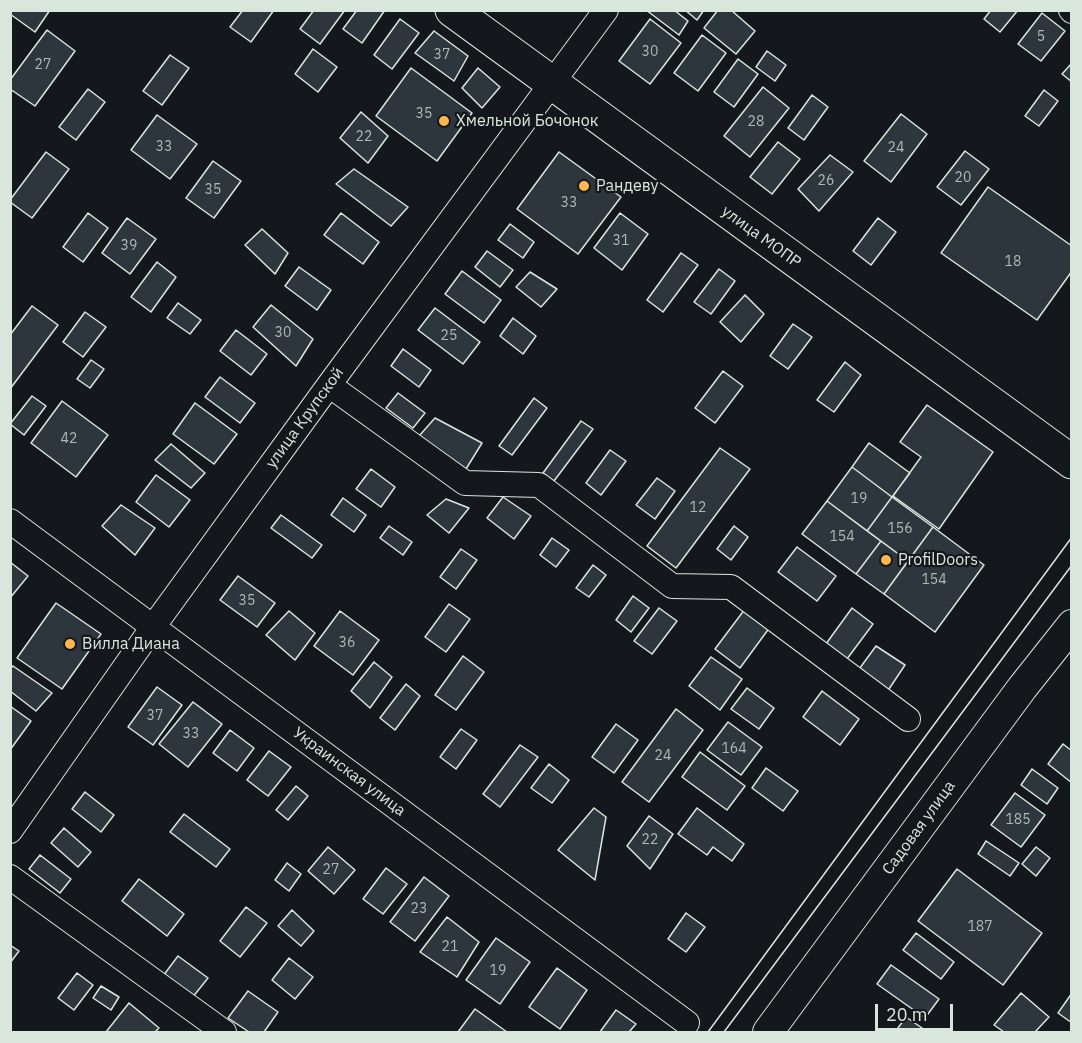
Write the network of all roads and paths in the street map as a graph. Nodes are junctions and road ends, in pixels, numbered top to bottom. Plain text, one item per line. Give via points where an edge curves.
1 (452, 10) edge
2 (606, 10) edge
3 (551, 84) junction
4 (329, 385) junction
5 (1071, 462) edge
6 (10, 520) edge
7 (1071, 625) edge
8 (153, 627) junction
9 (908, 719) dead end
10 (10, 831) edge
11 (10, 877) edge
12 (687, 1023) dead end
13 (224, 1032) edge
14 (768, 1032) edge

1 - 3 main road, улица МОПР
2 - 3 street, улица Крупской
3 - 4 street, улица Крупской
3 - 5 main road, улица МОПР
4 - 8 street, улица Крупской
4 - 9 street via 465,483 539,485 672,586 731,586
6 - 8 street, Украинская улица
7 - 14 street, Садовая улица
8 - 10 street, улица Крупской
8 - 12 street, Украинская улица
11 - 13 street

